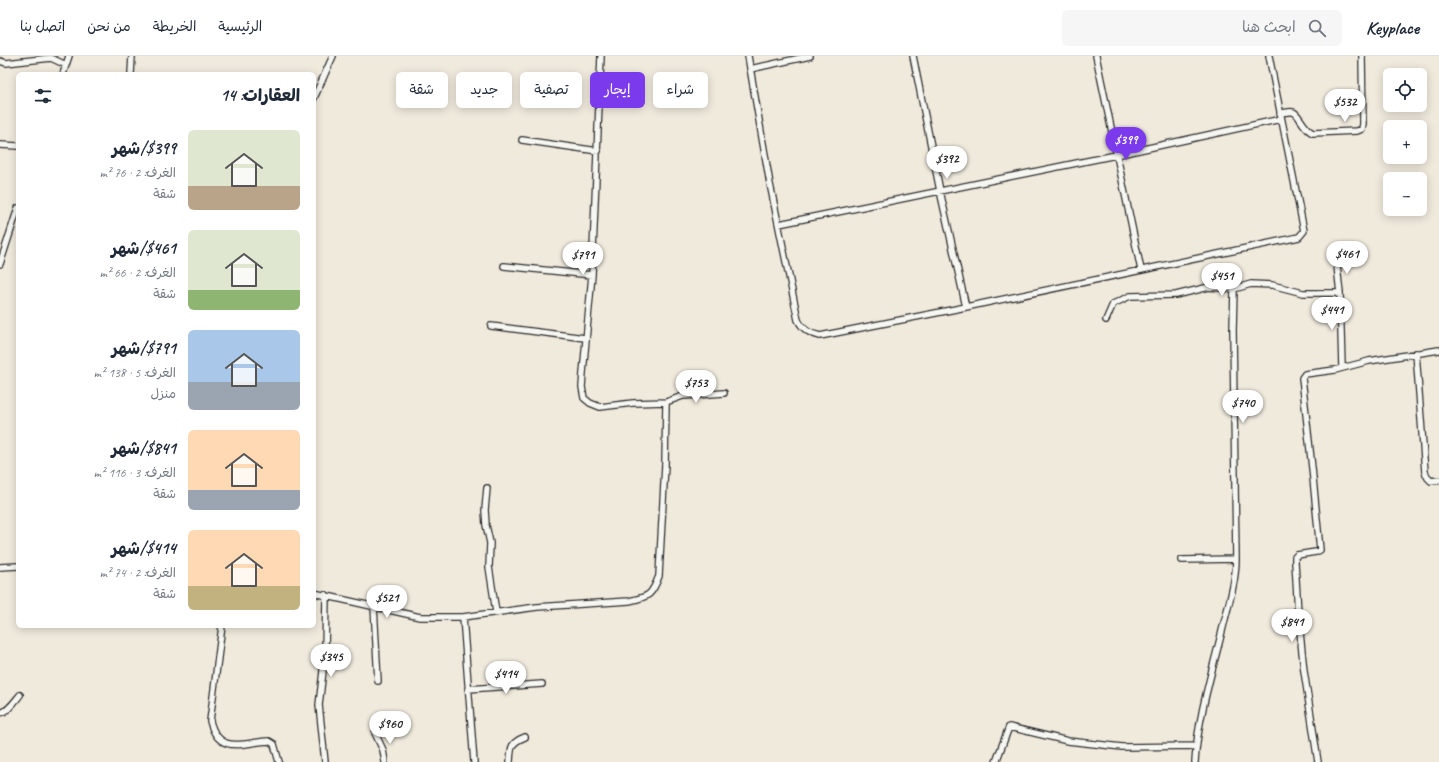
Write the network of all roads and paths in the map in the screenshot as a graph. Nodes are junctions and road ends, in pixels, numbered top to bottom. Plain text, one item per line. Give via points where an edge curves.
1 (69, 56) edge
2 (132, 56) edge
3 (333, 56) edge
4 (601, 56) edge
5 (748, 56) edge
6 (810, 56) edge
7 (913, 56) edge
8 (1096, 56) edge
9 (1269, 56) edge
10 (1362, 56) edge
11 (0, 61) edge
12 (66, 65) junction
13 (750, 68) junction
14 (63, 72) edge
15 (131, 72) edge
16 (316, 94) edge
17 (1281, 116) junction
18 (522, 140) dead end
19 (0, 145) edge
20 (16, 146) edge
21 (598, 151) junction
22 (1116, 155) junction
23 (940, 191) junction
24 (16, 214) edge
25 (779, 224) junction
26 (1341, 254) dead end
27 (0, 264) edge
28 (504, 266) dead end
29 (1141, 270) junction
30 (592, 276) junction
31 (1234, 289) junction
32 (1340, 293) junction
33 (966, 307) junction
34 (1106, 320) dead end
35 (491, 326) dead end
36 (585, 338) junction
37 (1439, 350) edge
38 (1416, 353) junction
39 (1342, 368) junction
40 (724, 393) dead end
41 (666, 402) junction
42 (1439, 480) edge
43 (488, 488) dead end
44 (1236, 559) junction
45 (1182, 560) dead end
46 (16, 566) edge
47 (0, 567) edge
48 (316, 593) edge
49 (326, 595) junction
50 (374, 606) junction
51 (496, 612) junction
52 (463, 617) junction
53 (222, 628) edge
54 (378, 681) dead end
55 (542, 684) dead end
56 (468, 689) junction
57 (20, 695) dead end
58 (0, 713) edge
59 (374, 734) dead end
60 (525, 737) dead end
61 (1196, 746) junction
62 (279, 762) edge
63 (325, 762) edge
64 (385, 762) edge
65 (474, 762) edge
66 (510, 762) edge
67 (996, 762) edge
68 (1195, 762) edge
69 (1318, 762) edge

1 - 12 street
2 - 15 street
3 - 16 street
4 - 21 street
5 - 13 street
6 - 13 street
7 - 23 street
8 - 22 street
9 - 17 street
10 - 17 street via 1362,128 1357,131 1313,133 1308,131 1293,112
11 - 12 street via 6,63 51,58
12 - 14 street
13 - 25 street
17 - 22 street
17 - 29 street via 1304,231 1302,234 1299,237
18 - 21 street
19 - 20 street
21 - 30 street
22 - 23 street
22 - 29 street
23 - 25 street
23 - 33 street
24 - 27 street
25 - 33 street via 798,320 809,333 820,336
26 - 32 street via 1337,266
28 - 30 street
29 - 33 street
30 - 36 street
31 - 32 street via 1251,284 1272,285 1303,293
31 - 34 street via 1209,287 1176,295 1130,296 1113,304
31 - 44 street via 1232,330
32 - 39 street
35 - 36 street
36 - 41 street via 582,387 584,398 590,403 600,407
37 - 38 street
38 - 39 street
38 - 42 street via 1425,472 1431,481
39 - 69 street via 1305,374 1302,378 1320,550 1297,555 1295,562 1304,671
40 - 41 street via 683,396
41 - 51 street via 659,576 654,589 644,598 630,601
43 - 51 street via 485,510 490,543 489,567
44 - 45 street
44 - 61 street via 1232,593
46 - 47 street
48 - 49 street
49 - 50 street
49 - 63 street via 325,654 319,705
50 - 52 street via 420,617
50 - 54 street
51 - 52 street
52 - 56 street
53 - 62 street via 210,721 212,728 223,742 237,746 269,741 274,744
55 - 56 street
56 - 65 street
57 - 58 street via 7,710
59 - 64 street via 383,750
60 - 66 street via 512,745
61 - 67 street via 1122,747 1068,741 1009,727
61 - 68 street

